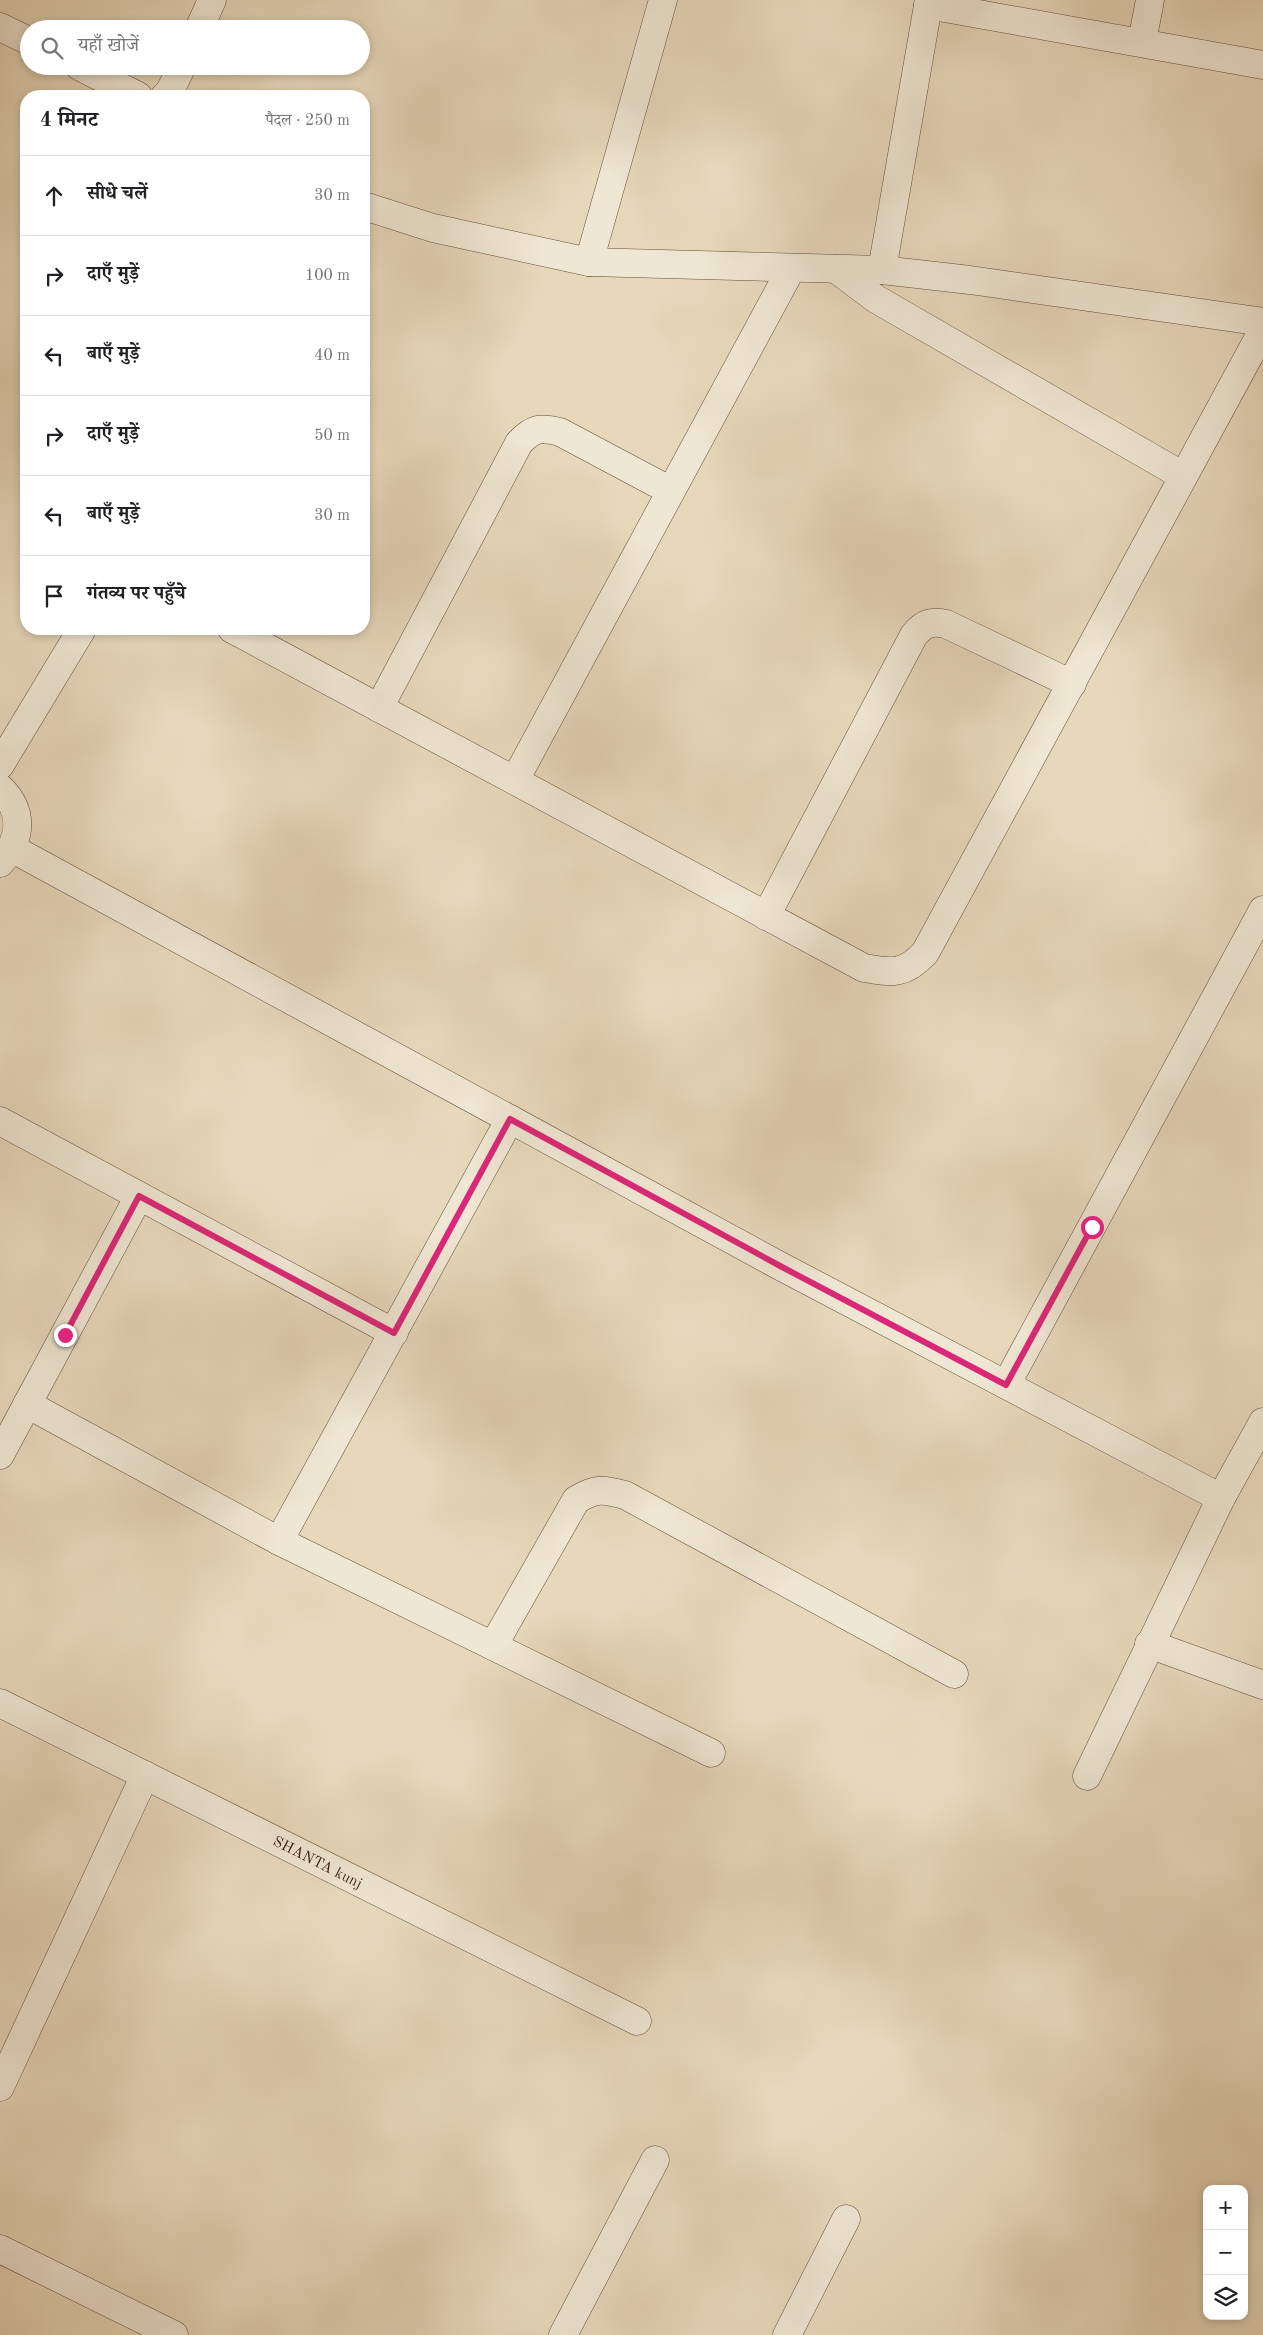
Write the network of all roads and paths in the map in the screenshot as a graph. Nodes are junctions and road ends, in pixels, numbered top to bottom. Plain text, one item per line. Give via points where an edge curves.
1 (212, 0) edge
2 (663, 0) edge
3 (1150, 0) edge
4 (929, 3) edge
5 (203, 20) edge
6 (0, 27) edge
7 (20, 37) edge
8 (1142, 42) junction
9 (1263, 65) edge
10 (96, 75) edge
11 (178, 75) edge
12 (126, 90) edge
13 (171, 90) edge
14 (370, 208) edge
15 (589, 262) junction
16 (791, 269) junction
17 (836, 269) junction
18 (882, 270) junction
19 (1263, 322) edge
20 (1263, 330) edge
21 (1183, 476) junction
22 (671, 491) junction
23 (78, 635) edge
24 (243, 635) edge
25 (1072, 684) junction
26 (379, 708) junction
27 (0, 765) edge
28 (514, 780) junction
29 (0, 788) edge
30 (6, 856) edge
31 (1263, 910) edge
32 (766, 916) junction
33 (510, 1119) junction
34 (0, 1121) edge
35 (139, 1196) junction
36 (394, 1333) junction
37 (1006, 1385) junction
38 (27, 1404) junction
39 (1263, 1422) edge
40 (0, 1454) edge
41 (1221, 1498) junction
42 (280, 1541) junction
43 (1149, 1644) junction
44 (492, 1646) junction
45 (954, 1674) dead end
46 (1263, 1685) edge
47 (0, 1703) edge
48 (711, 1753) dead end
49 (145, 1775) junction
50 (1087, 1776) dead end
51 (637, 2021) dead end
52 (0, 2087) edge
53 (655, 2160) dead end
54 (846, 2219) dead end
55 (0, 2249) edge
56 (174, 2335) edge
57 (563, 2335) edge
58 (787, 2335) edge

1 - 5 street
2 - 15 street
3 - 8 street
4 - 8 street
4 - 18 street
6 - 7 street
8 - 9 street
10 - 12 street
11 - 13 street
14 - 15 street via 434,228
15 - 16 street
16 - 17 street
16 - 22 street
17 - 18 street
17 - 21 street via 876,299
18 - 19 street
20 - 21 street
21 - 25 street
22 - 26 street via 560,432 546,428 530,432 519,443
22 - 28 street
23 - 27 street
24 - 26 street
25 - 32 street via 924,952 912,966 897,972 864,968
25 - 32 street via 946,624 922,625
26 - 28 street
28 - 32 street
29 - 30 street via 11,798 18,824
30 - 33 street
31 - 37 street
33 - 36 street
33 - 37 street
34 - 35 street
35 - 36 street
35 - 38 street
36 - 42 street
37 - 41 street
38 - 40 street
38 - 42 street
39 - 41 street
41 - 43 street
42 - 44 street
43 - 46 street
43 - 50 street
44 - 45 street via 576,1500 591,1490 607,1490 625,1495
44 - 48 street
47 - 49 street, SHANTA kunj
49 - 51 street, SHANTA kunj
49 - 52 street
53 - 57 street
54 - 58 street
55 - 56 street

